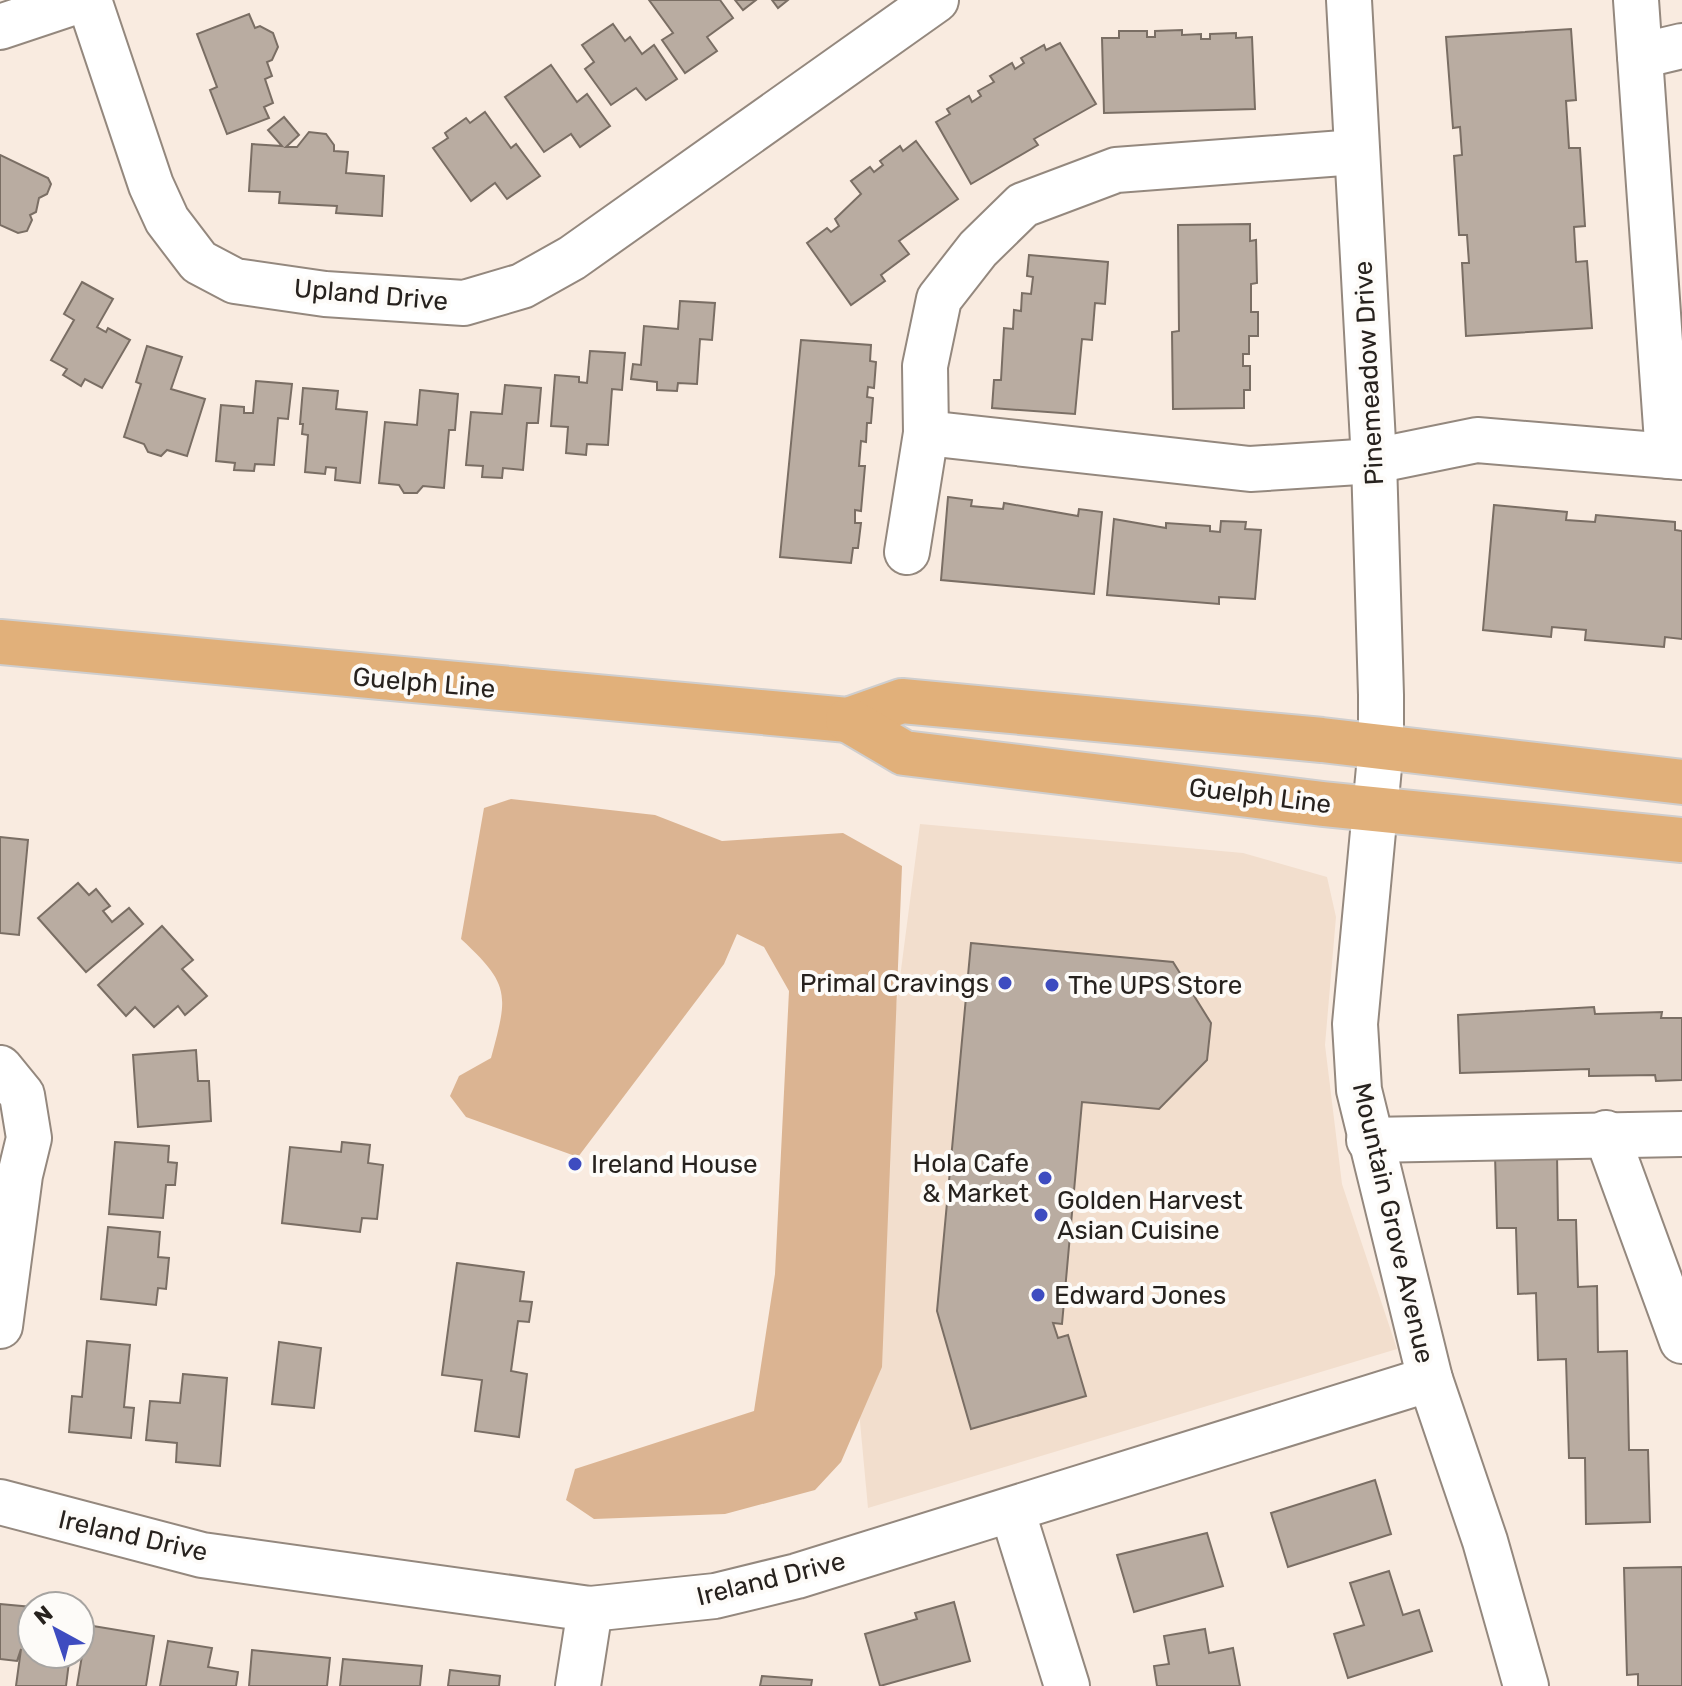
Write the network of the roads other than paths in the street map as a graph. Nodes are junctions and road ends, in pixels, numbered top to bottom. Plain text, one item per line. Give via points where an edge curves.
1 (81, 0) edge
2 (89, 0) edge
3 (936, 0) edge
4 (1349, 0) edge
5 (1636, 0) edge
6 (0, 27) edge
7 (1682, 46) edge
8 (1640, 56) junction
9 (1356, 152) junction
10 (926, 433) junction
11 (1675, 457) edge
12 (1374, 461) junction
13 (907, 552) dead end
14 (0, 642) edge
15 (848, 720) junction
16 (1381, 746) junction
17 (1682, 782) edge
18 (1375, 809) junction
19 (1682, 840) edge
20 (0, 1068) edge
21 (1606, 1133) junction
22 (1682, 1134) edge
23 (1369, 1140) junction
24 (0, 1326) edge
25 (1682, 1341) edge
26 (1430, 1379) junction
27 (0, 1502) edge
28 (1012, 1510) junction
29 (590, 1609) junction
30 (578, 1686) edge
31 (1067, 1686) edge
32 (1526, 1686) edge

1 - 6 street
2 - 3 street, Upland Drive via 151,185 167,220 199,262 235,281 325,294 464,303 522,286 572,258
4 - 9 street, Pinemeadow Drive
5 - 8 street
7 - 8 street
8 - 11 street
9 - 10 street via 1116,170 1023,205 978,249 939,299 925,366
9 - 12 street, Pinemeadow Drive
10 - 12 street via 1250,469
10 - 13 street
11 - 12 street via 1477,440
12 - 16 street, Pinemeadow Drive
14 - 15 main road, Guelph Line
15 - 16 main road, Guelph Line via 902,701
15 - 18 main road, Guelph Line via 904,753
16 - 17 main road, Guelph Line
16 - 18 street, Mountain Grove Avenue
18 - 19 main road, Guelph Line
18 - 23 street, Mountain Grove Avenue via 1355,1024
20 - 24 street via 22,1095 29,1138
21 - 22 street
21 - 23 street
21 - 25 street
23 - 26 street, Mountain Grove Avenue
26 - 28 street, Ireland Drive
26 - 32 street, Mountain Grove Avenue via 1485,1541
27 - 29 street, Ireland Drive via 202,1555
28 - 29 street, Ireland Drive via 729,1593
28 - 31 street
29 - 30 street

